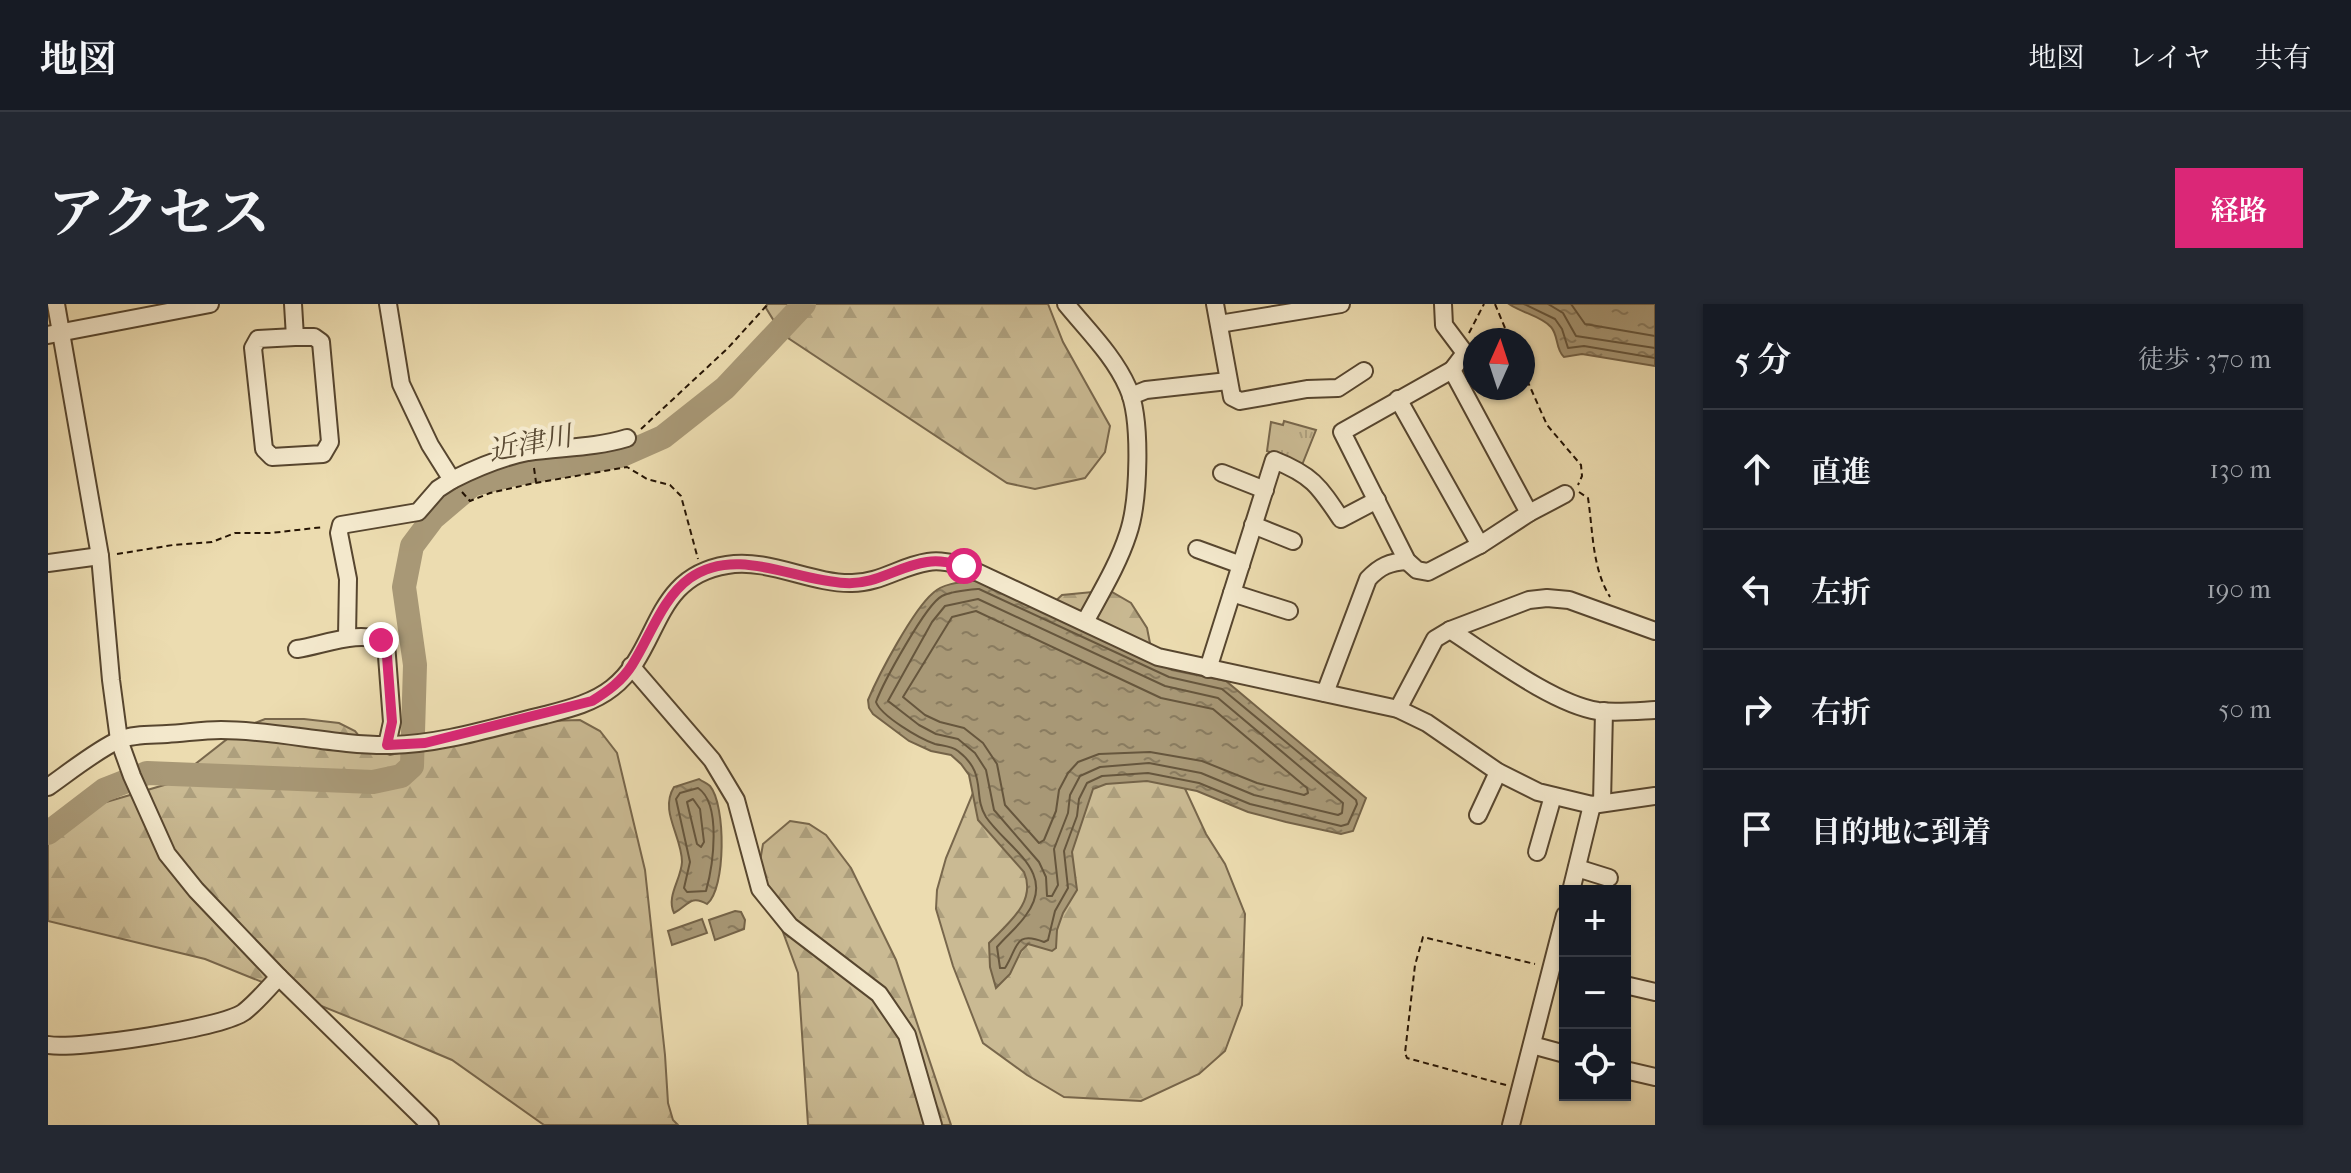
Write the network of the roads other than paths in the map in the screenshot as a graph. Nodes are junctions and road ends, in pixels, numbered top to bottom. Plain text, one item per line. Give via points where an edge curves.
1 (56, 304) edge
2 (210, 304) edge
3 (293, 304) edge
4 (388, 304) edge
5 (1066, 304) edge
6 (1215, 304) edge
7 (1341, 304) edge
8 (1443, 304) edge
9 (1219, 324) junction
10 (55, 334) edge
11 (295, 337) junction
12 (1452, 370) junction
13 (1364, 371) dead end
14 (1228, 381) junction
15 (1131, 396) junction
16 (1398, 399) junction
17 (627, 438) road end
18 (1222, 473) dead end
19 (452, 480) junction
20 (1265, 490) junction
21 (1565, 494) dead end
22 (1377, 500) junction
23 (1529, 513) junction
24 (1253, 525) junction
25 (1293, 541) dead end
26 (1480, 545) junction
27 (1197, 549) dead end
28 (100, 556) junction
29 (1407, 561) junction
30 (48, 563) edge
31 (1241, 565) junction
32 (1232, 593) junction
33 (1289, 611) dead end
34 (1085, 622) junction
35 (1450, 630) junction
36 (1655, 631) edge
37 (347, 637) junction
38 (297, 649) dead end
39 (631, 666) junction
40 (1208, 669) junction
41 (1325, 693) junction
42 (1398, 709) junction
43 (1655, 710) edge
44 (1604, 711) junction
45 (387, 745) junction
46 (120, 746) junction
47 (1498, 772) junction
48 (48, 787) edge
49 (1553, 796) junction
50 (1655, 796) edge
51 (1597, 804) junction
52 (1478, 815) dead end
53 (1537, 852) dead end
54 (1577, 868) junction
55 (1609, 878) dead end
56 (1573, 885) edge
57 (1558, 970) edge
58 (279, 977) junction
59 (1631, 986) edge
60 (1655, 992) edge
61 (48, 1045) edge
62 (1532, 1045) junction
63 (1559, 1052) edge
64 (1631, 1071) edge
65 (1655, 1077) edge
66 (430, 1125) edge
67 (933, 1125) edge
68 (1511, 1125) edge

1 - 10 street
2 - 10 street
3 - 11 street
4 - 19 street via 401,384
5 - 15 street via 1111,357
6 - 9 street
7 - 9 street
8 - 12 street via 1444,325 1465,353
9 - 14 street
10 - 28 street
11 - 11 street via 258,339 253,348 264,449 272,457 323,454 330,442 321,342
12 - 16 street
12 - 23 street
13 - 14 street via 1338,388 1240,401 1232,397
14 - 15 street
15 - 34 street via 1138,471 1129,532
16 - 22 street via 1342,432
16 - 26 street
17 - 19 street via 527,453
18 - 20 street
19 - 37 street via 418,512 341,525 348,579
20 - 22 street via 1274,460 1298,469 1319,486 1341,519
20 - 24 street
21 - 23 street
22 - 29 street
23 - 26 street
24 - 25 street
24 - 31 street
26 - 29 street via 1428,572
27 - 31 street
28 - 30 street
28 - 46 street
29 - 41 street via 1378,568 1368,579
31 - 32 street
32 - 33 street
32 - 40 street
34 - 39 street via 945,562 926,562 868,583 827,582 730,564 701,572 671,597
34 - 40 street via 1158,657
35 - 36 street via 1547,598 1569,600
35 - 42 street via 1435,639
35 - 44 street via 1552,694
37 - 38 street
37 - 45 street via 386,643 392,722
39 - 45 street via 614,687 592,701 425,743
39 - 67 street via 712,760 736,800 760,889 790,926 879,994 907,1035
40 - 41 street
41 - 42 street
42 - 47 street
43 - 44 street
44 - 51 street
45 - 46 street via 223,730 135,736
46 - 48 street
46 - 58 street via 167,854
47 - 49 street
47 - 52 street
49 - 51 street
49 - 53 street
50 - 51 street
51 - 54 street
54 - 55 street
54 - 56 street
57 - 62 street
58 - 61 street via 243,1013 220,1023 87,1046
58 - 66 street
59 - 60 street
62 - 63 street
62 - 68 street
64 - 65 street

